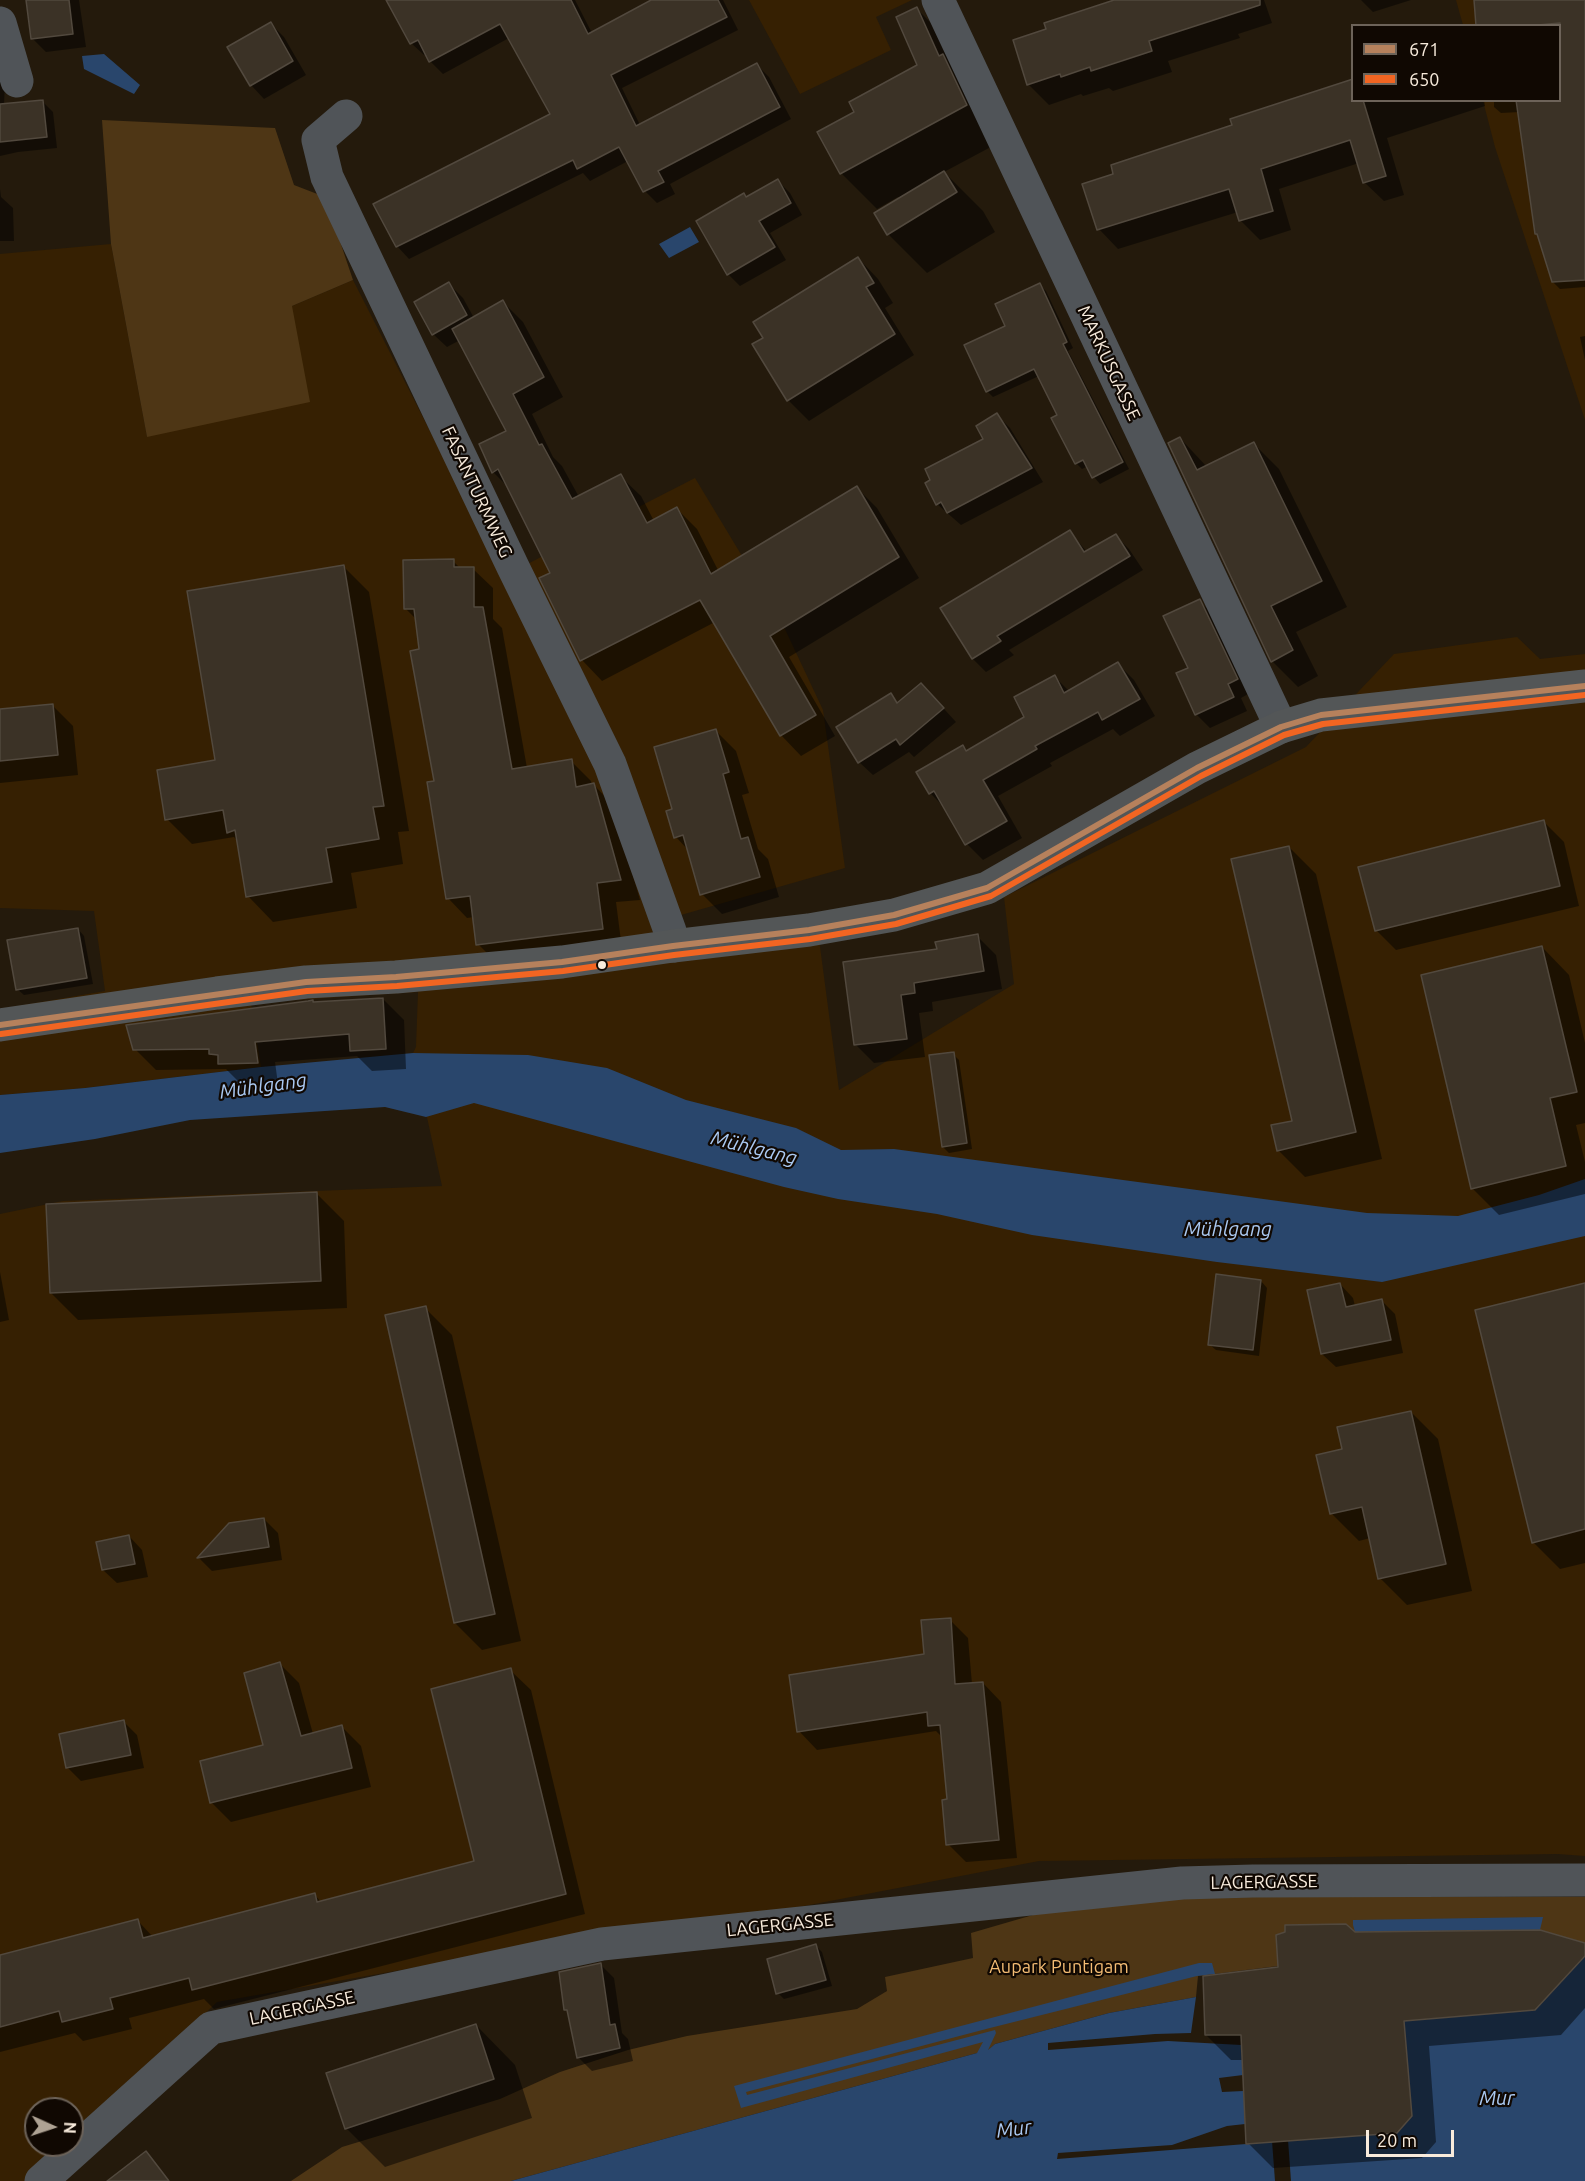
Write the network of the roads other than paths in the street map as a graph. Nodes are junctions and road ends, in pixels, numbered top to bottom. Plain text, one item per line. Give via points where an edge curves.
1 (938, 0) edge
2 (0, 23) edge
3 (17, 81) dead end
4 (346, 116) dead end
5 (1585, 686) edge
6 (1281, 727) junction
7 (672, 946) junction
8 (0, 1025) edge
9 (1585, 1880) edge
10 (41, 2181) edge

1 - 6 street, MARKUSGASSE
2 - 3 street
4 - 7 street, FASANTURMWEG via 318,140 327,177 610,765
5 - 6 main road via 1331,714
6 - 7 main road via 1197,768 987,888 894,915 809,930
7 - 8 main road via 529,966 306,982
9 - 10 street, LAGERGASSE via 1182,1883 602,1944 211,2028

